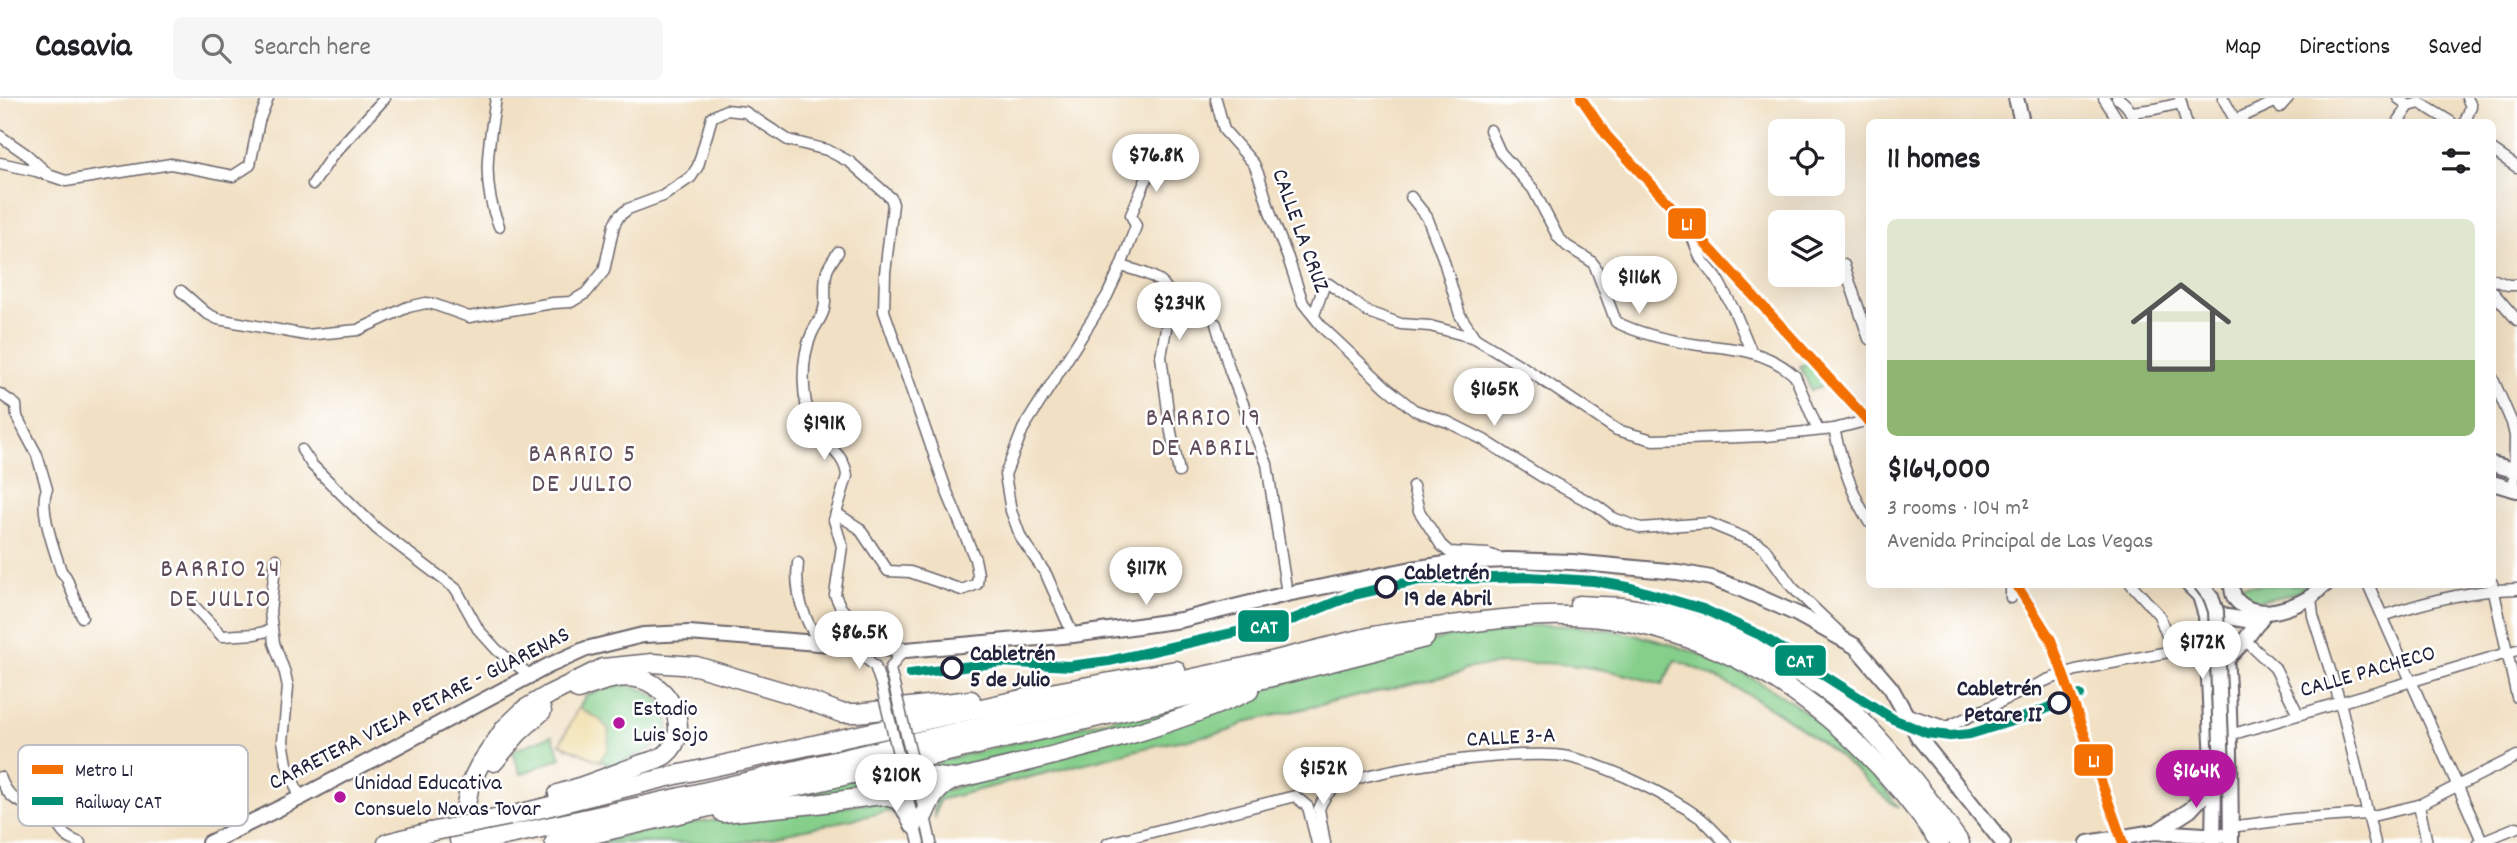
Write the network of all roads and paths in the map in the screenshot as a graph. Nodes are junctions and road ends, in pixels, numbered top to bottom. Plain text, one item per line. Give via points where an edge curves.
1 (268, 98) edge
2 (385, 98) edge
3 (496, 98) edge
4 (2009, 98) edge
5 (2016, 98) edge
6 (2104, 98) edge
7 (2223, 98) edge
8 (2288, 98) edge
9 (2398, 98) edge
10 (2467, 98) edge
11 (1216, 99) edge
12 (2120, 99) edge
13 (2180, 100) edge
14 (2276, 100) edge
15 (2421, 100) edge
16 (2409, 106) junction
17 (2130, 112) junction
18 (2013, 119) edge
19 (2021, 119) edge
20 (2117, 119) edge
21 (2134, 119) edge
22 (2185, 119) edge
23 (2234, 119) edge
24 (2239, 119) edge
25 (2400, 119) edge
26 (2447, 119) edge
27 (2466, 119) edge
28 (1490, 130) dead end
29 (0, 136) edge
30 (2496, 153) edge
31 (0, 163) edge
32 (1149, 167) dead end
33 (2517, 167) edge
34 (49, 175) junction
35 (313, 184) dead end
36 (1411, 197) dead end
37 (499, 226) dead end
38 (1693, 239) dead end
39 (838, 252) dead end
40 (1121, 266) junction
41 (1845, 268) edge
42 (2496, 280) edge
43 (2517, 285) edge
44 (180, 291) dead end
45 (2496, 296) edge
46 (1314, 315) junction
47 (2517, 320) edge
48 (1216, 324) dead end
49 (1866, 330) edge
50 (1475, 338) junction
51 (1751, 351) junction
52 (2496, 385) edge
53 (0, 394) edge
54 (1866, 421) edge
55 (2514, 421) edge
56 (1834, 429) junction
57 (1818, 430) junction
58 (302, 450) dead end
59 (2496, 465) edge
60 (2516, 470) edge
61 (1179, 472) dead end
62 (2496, 484) edge
63 (1413, 486) dead end
64 (2515, 489) edge
65 (836, 513) junction
66 (1866, 516) edge
67 (276, 559) dead end
68 (1502, 560) junction
69 (798, 563) dead end
70 (2496, 586) edge
71 (2011, 588) edge
72 (2135, 588) edge
73 (2208, 588) edge
74 (2232, 588) edge
75 (2370, 588) edge
76 (2484, 588) edge
77 (2494, 588) edge
78 (2318, 589) edge
79 (2517, 589) edge
80 (1287, 594) junction
81 (2011, 598) dead end
82 (193, 605) dead end
83 (2222, 615) junction
84 (2206, 616) junction
85 (2383, 616) junction
86 (82, 617) dead end
87 (2262, 617) junction
88 (1468, 622) junction
89 (272, 630) junction
90 (1073, 635) junction
91 (2245, 640) junction
92 (821, 645) junction
93 (1855, 646) junction
94 (853, 647) junction
95 (901, 650) junction
96 (2512, 651) edge
97 (2227, 659) junction
98 (1280, 675) junction
99 (531, 676) junction
100 (2411, 682) junction
101 (1076, 688) junction
102 (2517, 696) edge
103 (2340, 702) junction
104 (1905, 713) junction
105 (2298, 714) junction
106 (2230, 734) junction
107 (1883, 756) junction
108 (2517, 756) edge
109 (2222, 770) junction
110 (910, 776) junction
111 (0, 777) edge
112 (956, 779) junction
113 (2214, 784) junction
114 (2457, 785) junction
115 (2231, 789) junction
116 (874, 796) junction
117 (300, 798) junction
118 (18, 801) edge
119 (2419, 805) junction
120 (508, 811) junction
121 (688, 811) junction
122 (2367, 812) junction
123 (919, 820) junction
124 (248, 824) edge
125 (55, 826) edge
126 (243, 826) edge
127 (2517, 827) edge
128 (2154, 832) junction
129 (2231, 836) edge
130 (2213, 839) edge
131 (2481, 842) edge
132 (80, 843) edge
133 (209, 843) edge
134 (387, 843) edge
135 (458, 843) edge
136 (468, 843) edge
137 (556, 843) edge
138 (919, 843) edge
139 (931, 843) edge
140 (1108, 843) edge
141 (1317, 843) edge
142 (1325, 843) edge
143 (1726, 843) edge
144 (1940, 843) edge
145 (1961, 843) edge
146 (2003, 843) edge
147 (2088, 843) edge
148 (2375, 843) edge
149 (2427, 843) edge

1 - 34 street via 250,164 233,176 171,164 66,181
2 - 35 street
3 - 37 street via 487,191
4 - 18 street
5 - 19 street
6 - 20 street
7 - 23 street
8 - 14 street via 2280,107
9 - 16 street
10 - 27 street via 2471,106
11 - 46 street, CALLE LA CRUZ via 1224,130 1254,164 1303,303
12 - 17 street
13 - 17 street
13 - 22 street
14 - 24 street
15 - 16 street
15 - 26 street
16 - 25 street
17 - 21 street
28 - 51 street via 1500,152 1533,189 1558,237 1595,266 1616,322 1669,340
29 - 34 street
30 - 33 street
31 - 34 street
32 - 40 street via 1131,215 1136,226
36 - 50 street via 1427,217 1460,315
38 - 51 street via 1734,310
39 - 65 street via 827,272 827,300 812,332 804,367 813,425 846,469
40 - 61 street via 1152,275 1170,295 1161,356
40 - 90 street via 1023,429 1006,475 1021,538 1046,574
41 - 49 street
42 - 43 street
44 - 65 street via 218,319 306,335 358,330 426,303 470,317 571,302 586,293 604,271 620,216 691,177 717,113 745,112 788,140 827,150 850,162 891,198 884,311 975,559 977,584 962,590 910,572 888,571 859,527
45 - 47 street
46 - 50 street via 1321,291 1329,285 1367,312 1401,324
46 - 93 street, CALLE LA CRUZ via 1355,359 1414,410 1484,440 1613,518 1641,528 1709,523 1757,543 1792,587
48 - 80 street via 1267,464
50 - 57 street via 1617,430 1653,440
51 - 57 street via 1795,376
52 - 55 street
53 - 86 street via 16,405 17,417 37,454 47,489 47,521 61,571
54 - 56 street
55 - 60 street
56 - 57 street
56 - 66 street via 1843,465
58 - 99 street via 377,529 456,589 483,634
59 - 60 street
60 - 64 street
62 - 64 street
63 - 68 street via 1419,510 1449,552 1488,554
65 - 95 street via 842,547 835,595 841,608
67 - 89 street
68 - 80 street, CARRETERA VIEJA PETARE - GUARENAS via 1412,569
68 - 93 street, CARRETERA VIEJA PETARE - GUARENAS via 1652,569 1711,578 1797,614
69 - 92 street via 801,604
70 - 79 street
71 - 81 street
72 - 104 street via 2159,615 2170,650 2047,680 1947,727
73 - 83 street
73 - 84 street
73 - 109 street, bridge via 2217,621
74 - 87 street via 2238,602
75 - 85 street
76 - 85 street
77 - 96 street
78 - 87 street
78 - 103 street via 2313,616
80 - 90 street, CARRETERA VIEJA PETARE - GUARENAS via 1181,620
82 - 89 street via 222,636
83 - 84 street
83 - 87 street
83 - 97 street
84 - 113 street
85 - 100 street
87 - 91 street
88 - 98 highway via 1446,633
88 - 107 highway via 1529,615 1593,617 1687,638 1749,663 1785,684
88 - 136 highway via 1377,635
89 - 117 street via 288,687 284,750
90 - 95 street, CARRETERA VIEJA PETARE - GUARENAS
91 - 97 street
91 - 105 street via 2275,668
92 - 94 street, CARRETERA VIEJA PETARE - GUARENAS
92 - 99 street, CARRETERA VIEJA PETARE - GUARENAS via 689,633 643,635 586,649
93 - 104 street, CARRETERA VIEJA PETARE - GUARENAS via 1887,682
94 - 95 street, CARRETERA VIEJA PETARE - GUARENAS
94 - 110 street, bridge via 875,666
95 - 110 street, bridge via 890,669
96 - 100 street, CALLE PACHECO
96 - 102 street
97 - 106 street
98 - 112 highway via 1206,709 1132,734
98 - 121 highway
99 - 117 street, CARRETERA VIEJA PETARE - GUARENAS
100 - 103 street, CALLE PACHECO
100 - 114 street
101 - 107 highway via 1479,608 1558,604 1623,608 1675,620 1757,650 1858,717
101 - 120 highway
101 - 135 highway via 841,713 696,666 653,663 603,668 541,699 505,728 470,784
103 - 105 street, CALLE PACHECO
103 - 122 street
104 - 146 street, CARRETERA VIEJA PETARE - GUARENAS via 1919,738
105 - 106 street, CALLE PACHECO
106 - 115 street
107 - 144 highway
107 - 145 highway via 1932,802
108 - 114 street
109 - 113 street
109 - 115 street
110 - 112 highway
110 - 116 highway
110 - 123 street
111 - 118 street
112 - 123 highway via 933,795
113 - 128 street via 2190,810
113 - 130 street
114 - 119 street
114 - 131 street
115 - 129 street
116 - 121 highway via 725,813
116 - 123 highway via 897,799
117 - 124 street, CARRETERA VIEJA PETARE - GUARENAS
119 - 122 street
119 - 149 street
120 - 134 highway, bridge
120 - 136 highway via 664,756 678,734 671,704 653,684 631,677 588,686 542,711 494,763 478,794
121 - 137 highway
122 - 129 street via 2293,819
122 - 148 street
123 - 138 street
123 - 139 street
125 - 132 street
126 - 133 street, CARRETERA VIEJA PETARE - GUARENAS
127 - 131 street
128 - 130 street
128 - 147 street
129 - 130 street
140 - 141 street via 1295,796 1308,807
142 - 143 street, CALLE 3-A via 1319,809 1331,789 1394,770 1493,755 1567,756 1606,769 1700,818

